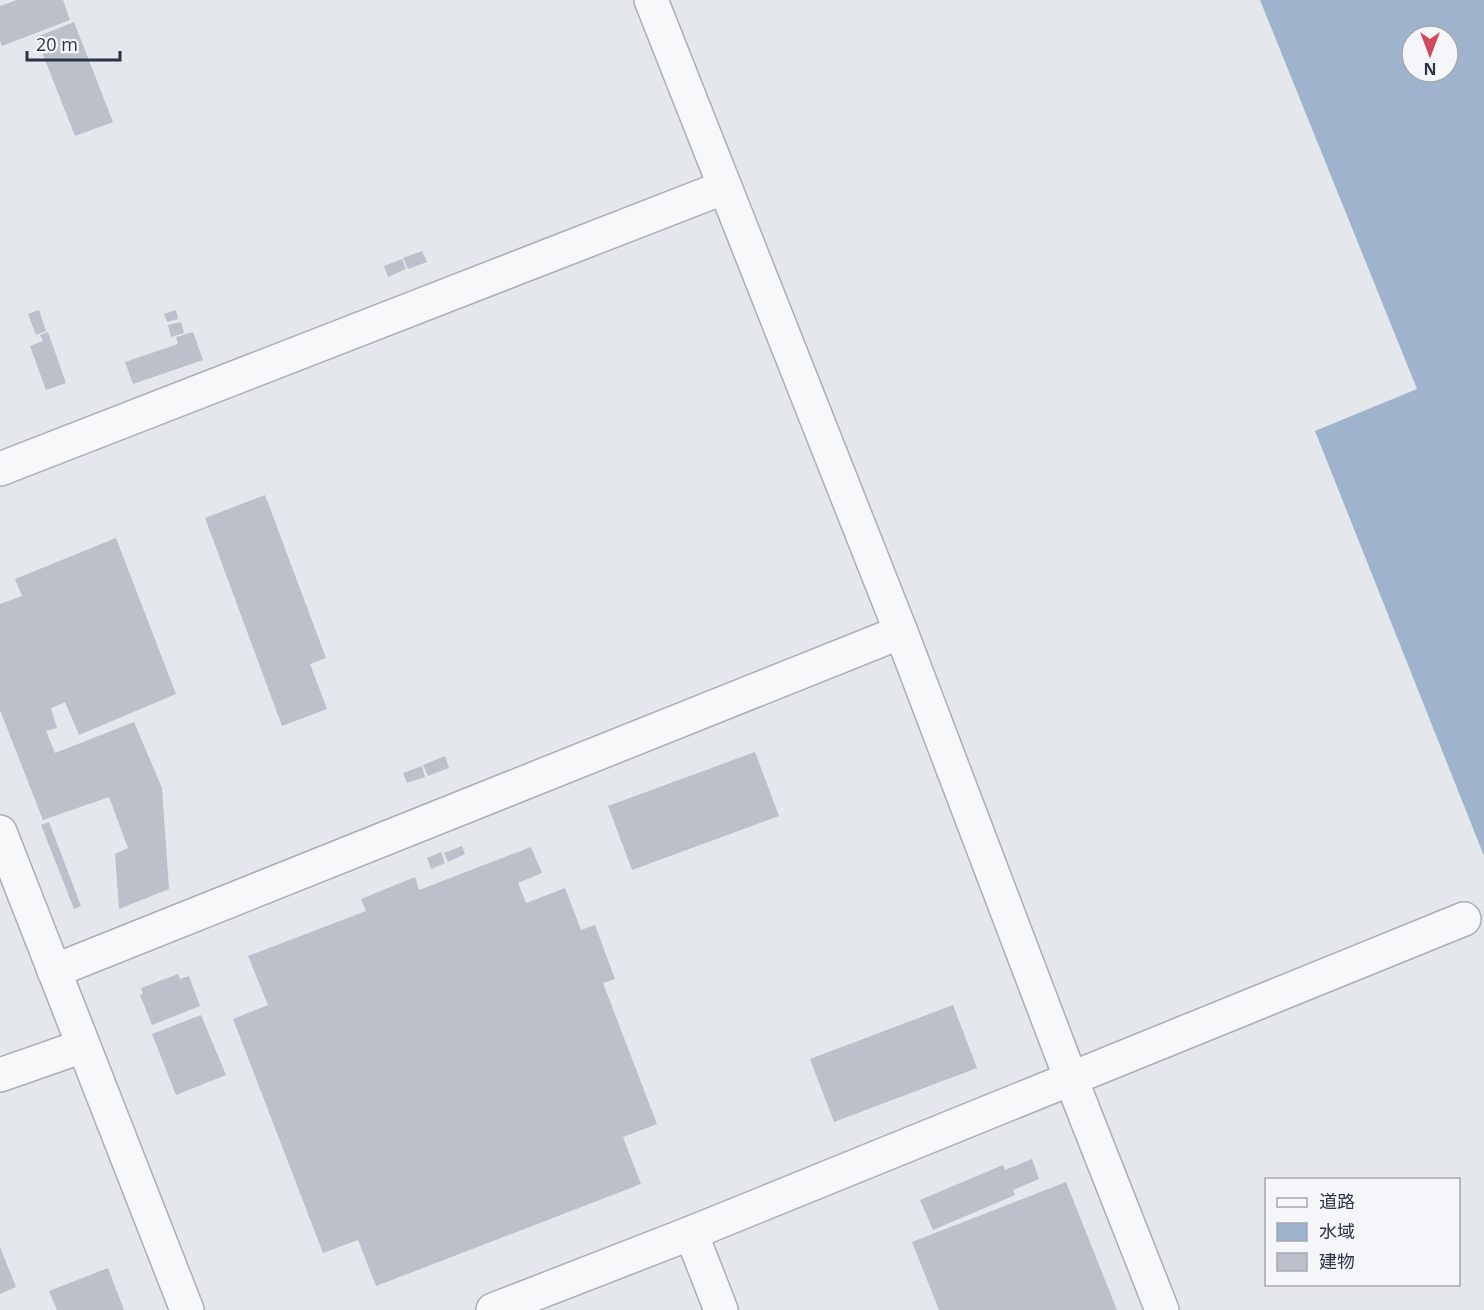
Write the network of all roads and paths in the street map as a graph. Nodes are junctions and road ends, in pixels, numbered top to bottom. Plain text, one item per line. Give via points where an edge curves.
1 (651, 0) edge
2 (725, 187) junction
3 (0, 469) edge
4 (901, 632) junction
5 (0, 832) edge
6 (1464, 920) dead end
7 (54, 971) junction
8 (84, 1046) junction
9 (0, 1075) edge
10 (1071, 1079) junction
11 (691, 1233) junction
12 (187, 1310) edge
13 (493, 1310) edge
14 (721, 1310) edge
15 (1162, 1310) edge

1 - 2 lane
2 - 3 lane
2 - 4 lane
4 - 7 lane
4 - 10 lane
5 - 7 lane
6 - 10 lane
7 - 8 lane
8 - 9 lane
8 - 12 lane
10 - 11 lane
10 - 15 lane
11 - 13 lane
11 - 14 lane

